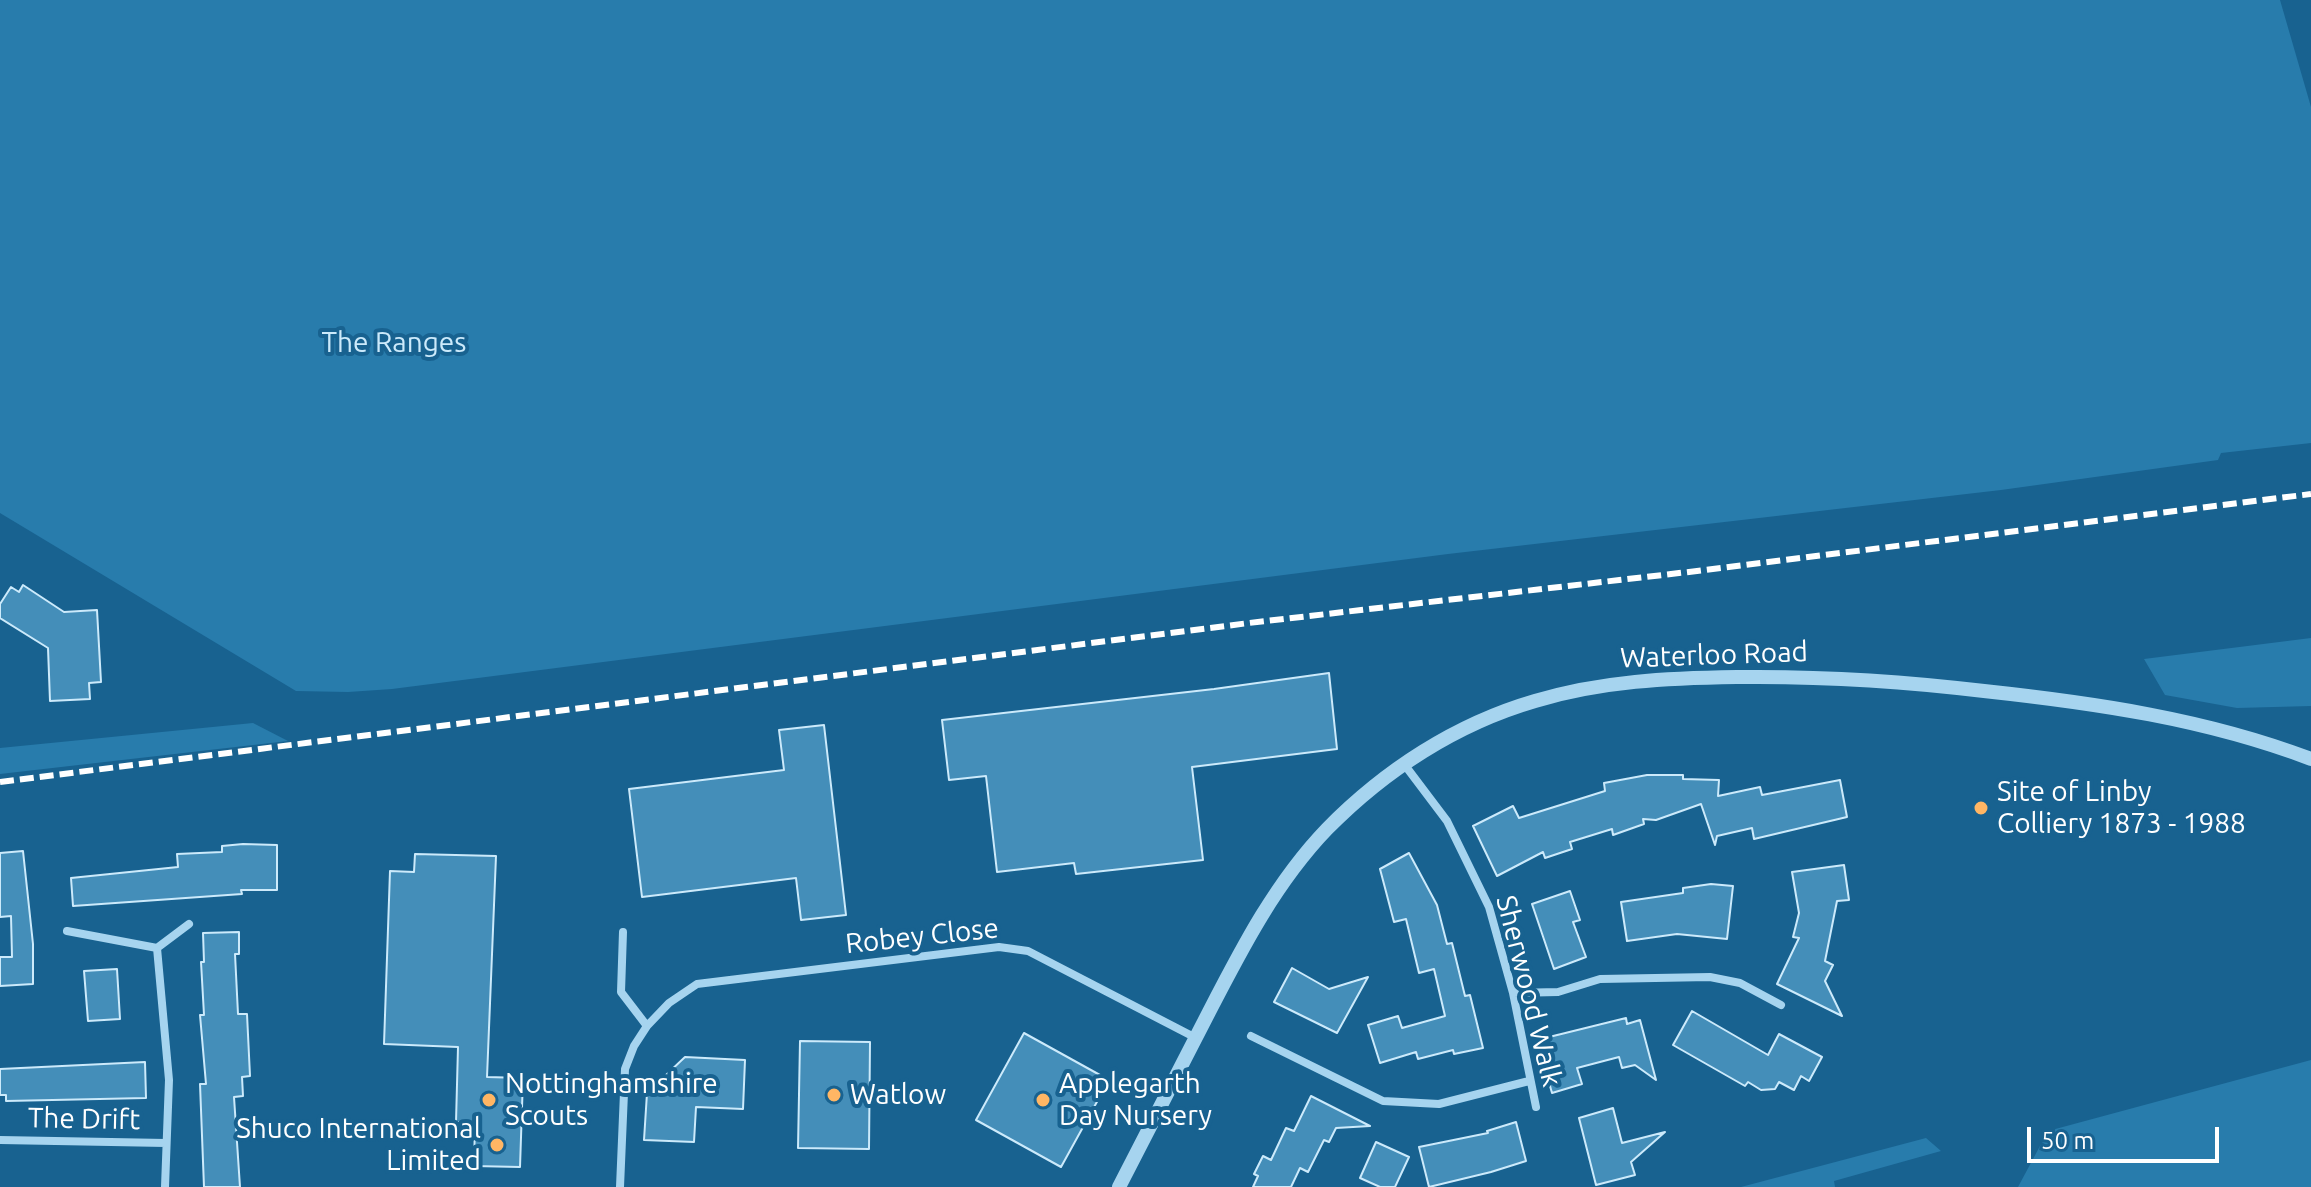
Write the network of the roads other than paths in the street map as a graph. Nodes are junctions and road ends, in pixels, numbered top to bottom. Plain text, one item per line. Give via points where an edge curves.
1 (2311, 759) edge
2 (1404, 764) junction
3 (189, 924) dead end
4 (67, 931) dead end
5 (623, 932) dead end
6 (157, 948) junction
7 (1513, 993) junction
8 (1781, 1005) dead end
9 (647, 1026) junction
10 (1251, 1036) dead end
11 (1196, 1038) junction
12 (1529, 1081) junction
13 (1536, 1107) dead end
14 (0, 1140) edge
15 (166, 1143) junction
16 (165, 1187) edge
17 (620, 1187) edge
18 (1119, 1187) edge

1 - 2 street, Waterloo Road via 2168,717 2090,703 1812,676 1655,678 1588,689 1470,724
2 - 7 street, Sherwood Walk via 1447,821 1489,907
2 - 11 street, Waterloo Road via 1326,830 1285,880
3 - 6 street
4 - 6 street
5 - 9 street via 621,992
6 - 15 street via 169,1080
7 - 8 street via 1558,992 1600,979 1710,977 1740,983
7 - 12 street, Sherwood Walk
9 - 11 street, Robey Close via 697,984 999,947 1028,951
9 - 17 street, Robey Close via 625,1069
10 - 12 street via 1383,1101 1439,1104
11 - 18 street, Waterloo Road
12 - 13 street, Sherwood Walk
14 - 15 street, The Drift
15 - 16 street

